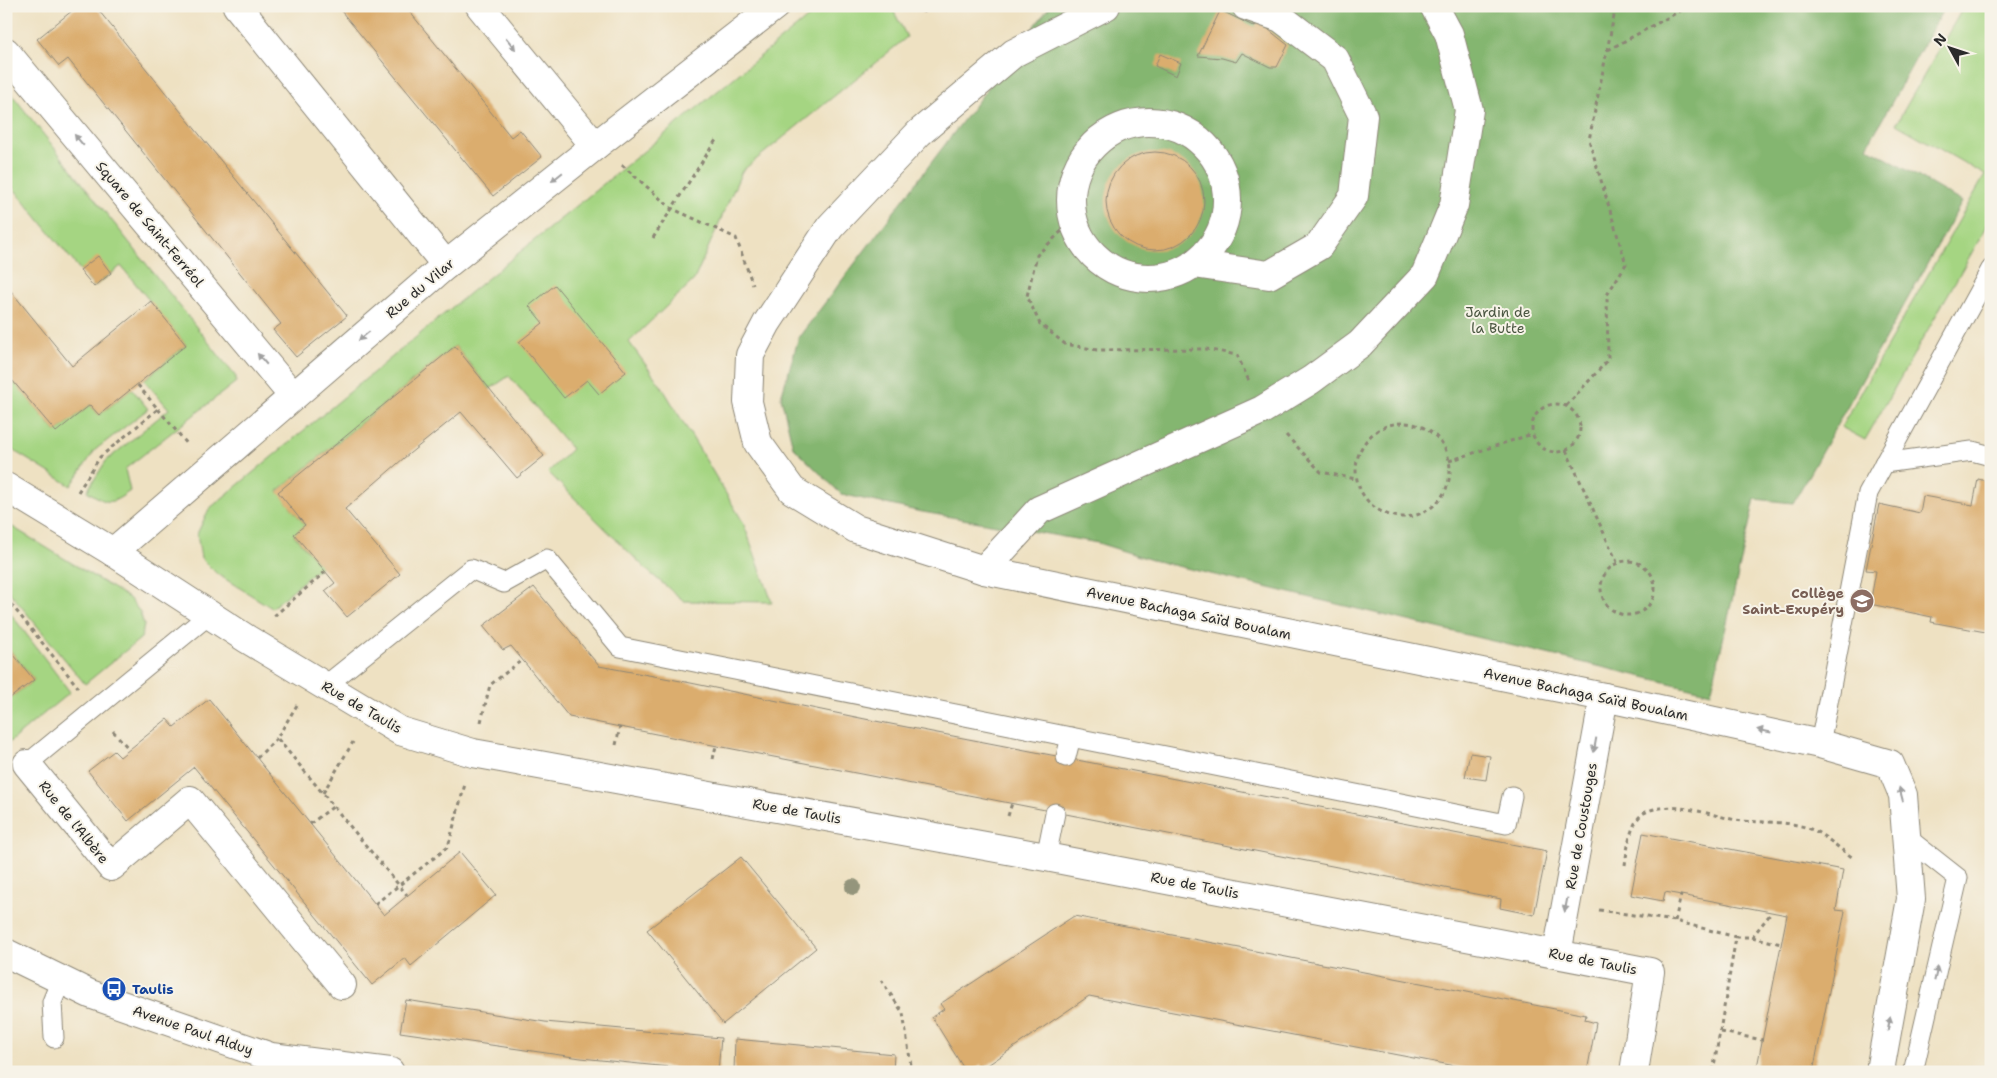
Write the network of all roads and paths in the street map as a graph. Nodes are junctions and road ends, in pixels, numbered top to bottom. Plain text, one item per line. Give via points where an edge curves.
1 (236, 6) edge
2 (480, 6) edge
3 (775, 6) edge
4 (1106, 6) edge
5 (1246, 6) edge
6 (1434, 6) edge
7 (1616, 6) edge
8 (1689, 6) edge
9 (1608, 50) junction
10 (6, 52) edge
11 (716, 140) dead end
12 (594, 146) junction
13 (671, 208) junction
14 (1073, 220) junction
15 (653, 238) dead end
16 (1194, 264) junction
17 (446, 266) junction
18 (1991, 269) edge
19 (767, 323) junction
20 (138, 384) dead end
21 (293, 396) junction
22 (1566, 406) junction
23 (158, 409) junction
24 (1262, 410) junction
25 (1532, 434) junction
26 (1566, 450) junction
27 (1991, 456) edge
28 (1449, 461) junction
29 (1884, 463) junction
30 (208, 470) junction
31 (1356, 478) junction
32 (6, 487) edge
33 (61, 520) junction
34 (113, 552) junction
35 (1617, 562) junction
36 (984, 570) junction
37 (325, 572) dead end
38 (6, 598) edge
39 (11, 604) junction
40 (6, 608) edge
41 (210, 614) junction
42 (247, 639) junction
43 (522, 660) dead end
44 (319, 683) junction
45 (1604, 697) junction
46 (95, 708) junction
47 (370, 714) junction
48 (620, 727) dead end
49 (1071, 737) junction
50 (277, 738) junction
51 (1820, 744) junction
52 (616, 745) dead end
53 (716, 746) dead end
54 (129, 749) dead end
55 (473, 753) junction
56 (1066, 757) dead end
57 (257, 758) dead end
58 (713, 760) dead end
59 (27, 764) joint
60 (323, 793) junction
61 (1512, 796) dead end
62 (1012, 804) dead end
63 (334, 806) junction
64 (1055, 813) dead end
65 (1008, 816) dead end
66 (310, 824) dead end
67 (1906, 837) junction
68 (1046, 857) junction
69 (1852, 857) dead end
70 (1625, 865) dead end
71 (399, 886) junction
72 (407, 895) dead end
73 (1682, 895) dead end
74 (375, 904) dead end
75 (1566, 905) junction
76 (1772, 912) dead end
77 (1675, 921) junction
78 (1736, 937) junction
79 (1752, 937) junction
80 (1781, 944) dead end
81 (6, 953) edge
82 (1557, 954) junction
83 (60, 980) junction
84 (881, 980) dead end
85 (342, 985) dead end
86 (1721, 1032) junction
87 (54, 1038) dead end
88 (1763, 1040) dead end
89 (1991, 1061) edge
90 (390, 1072) edge
91 (912, 1072) edge
92 (1634, 1072) edge
93 (1712, 1072) edge
94 (1882, 1072) edge
95 (1912, 1072) edge
96 (1988, 1072) edge

1 - 17 street
2 -> 12 street
3 - 12 street
4 - 19 street, Avenue Bachaga Saïd Boualam via 1014,53 919,132 830,227
5 - 16 street via 1281,18 1335,59 1363,116 1354,196 1319,246 1269,275
6 - 24 street via 1449,34 1469,110 1454,205 1425,275 1360,344
7 - 9 path
8 - 9 path
9 - 22 path via 1589,140 1626,264 1607,295 1608,360
21 -> 10 street, Square de Saint-Ferréol
11 - 13 path
12 - 13 path
12 -> 17 street, Rue du Vilar
13 - 15 path
13 - 19 path via 736,238
14 - 16 street via 1083,243 1100,262 1122,274 1155,278 1172,275
14 - 16 street via 1070,195 1076,170 1089,149 1109,132 1134,122 1161,122 1186,130 1208,147 1222,169 1228,195 1225,222 1213,245
14 - 24 path via 1037,255 1027,296 1040,324 1065,344 1097,350 1206,349 1237,354
17 -> 21 street, Rue du Vilar
18 - 29 lane
19 - 36 street, Avenue Bachaga Saïd Boualam via 750,355 748,402 758,442 792,490 856,528
20 - 23 path
21 - 30 street, Rue du Vilar
22 - 25 path via 1545,406 1536,413
22 - 26 path via 1575,413 1579,433 1575,443
23 - 30 path
23 - 33 path via 100,457
24 - 31 path via 1321,472
24 - 36 street via 1039,510
25 - 26 path via 1545,450
25 - 28 path
26 - 35 path
27 - 29 lane via 1972,452
28 - 31 path via 1436,435 1423,427 1394,423 1380,428 1360,450
28 - 31 path via 1450,476 1446,490 1426,511 1412,517 1383,513 1370,504
29 - 51 lane via 1868,493
30 - 34 street, Rue du Vilar
32 - 33 street, Rue de Taulis
33 - 34 street, Rue de Taulis
34 - 41 street, Rue de Taulis
35 - 35 path via 1601,580 1600,592 1605,604 1614,612 1626,616 1638,614 1648,606 1654,595 1655,583 1641,563
36 - 45 street, Avenue Bachaga Saïd Boualam
37 - 42 path
38 - 39 path
39 - 40 path
39 - 46 path
41 - 42 street, Rue de Taulis
41 - 46 lane, Rue de l'Albère
42 - 44 street, Rue de Taulis
43 - 55 path via 490,685
44 - 47 street, Rue de Taulis
44 - 49 lane via 471,569 504,583 547,559 620,648
44 - 50 path
51 -> 45 street, Avenue Bachaga Saïd Boualam
45 -> 75 street, Rue de Coustouges
46 - 54 path
46 - 59 lane, Rue de l'Albère
47 - 55 street, Rue de Taulis via 400,731
47 - 60 path
48 - 52 path
49 - 56 lane
49 - 61 lane via 1506,824
50 - 57 path
50 - 60 path
67 -> 51 street, Avenue Bachaga Saïd Boualam via 1903,795 1890,764
53 - 58 path
55 - 68 street, Rue de Taulis
55 - 71 path via 448,847
59 - 85 street, Rue de l'Albère via 110,867 190,800
60 - 63 path
62 - 65 path
63 - 66 path
63 - 71 path
64 - 68 lane
94 -> 67 street, Avenue Bachaga Saïd Boualam via 1911,899
95 -> 67 lane via 1958,878
68 - 82 street, Rue de Taulis
69 - 70 path via 1817,832 1792,824 1742,821 1695,809 1657,808 1642,813 1632,829
71 - 72 path
71 - 74 path
73 - 77 path
75 - 77 path
75 - 82 street, Rue de Coustouges
76 - 79 path
77 - 78 path
78 - 79 path
78 - 86 path
79 - 80 path
81 - 83 street, Avenue Paul Alduy
82 - 92 street, Rue de Taulis via 1650,972
83 - 87 lane via 52,1002
83 - 90 street, Avenue Paul Alduy via 90,994 271,1057
84 - 91 path via 903,1013
86 - 88 path
86 - 93 path
89 - 96 path

